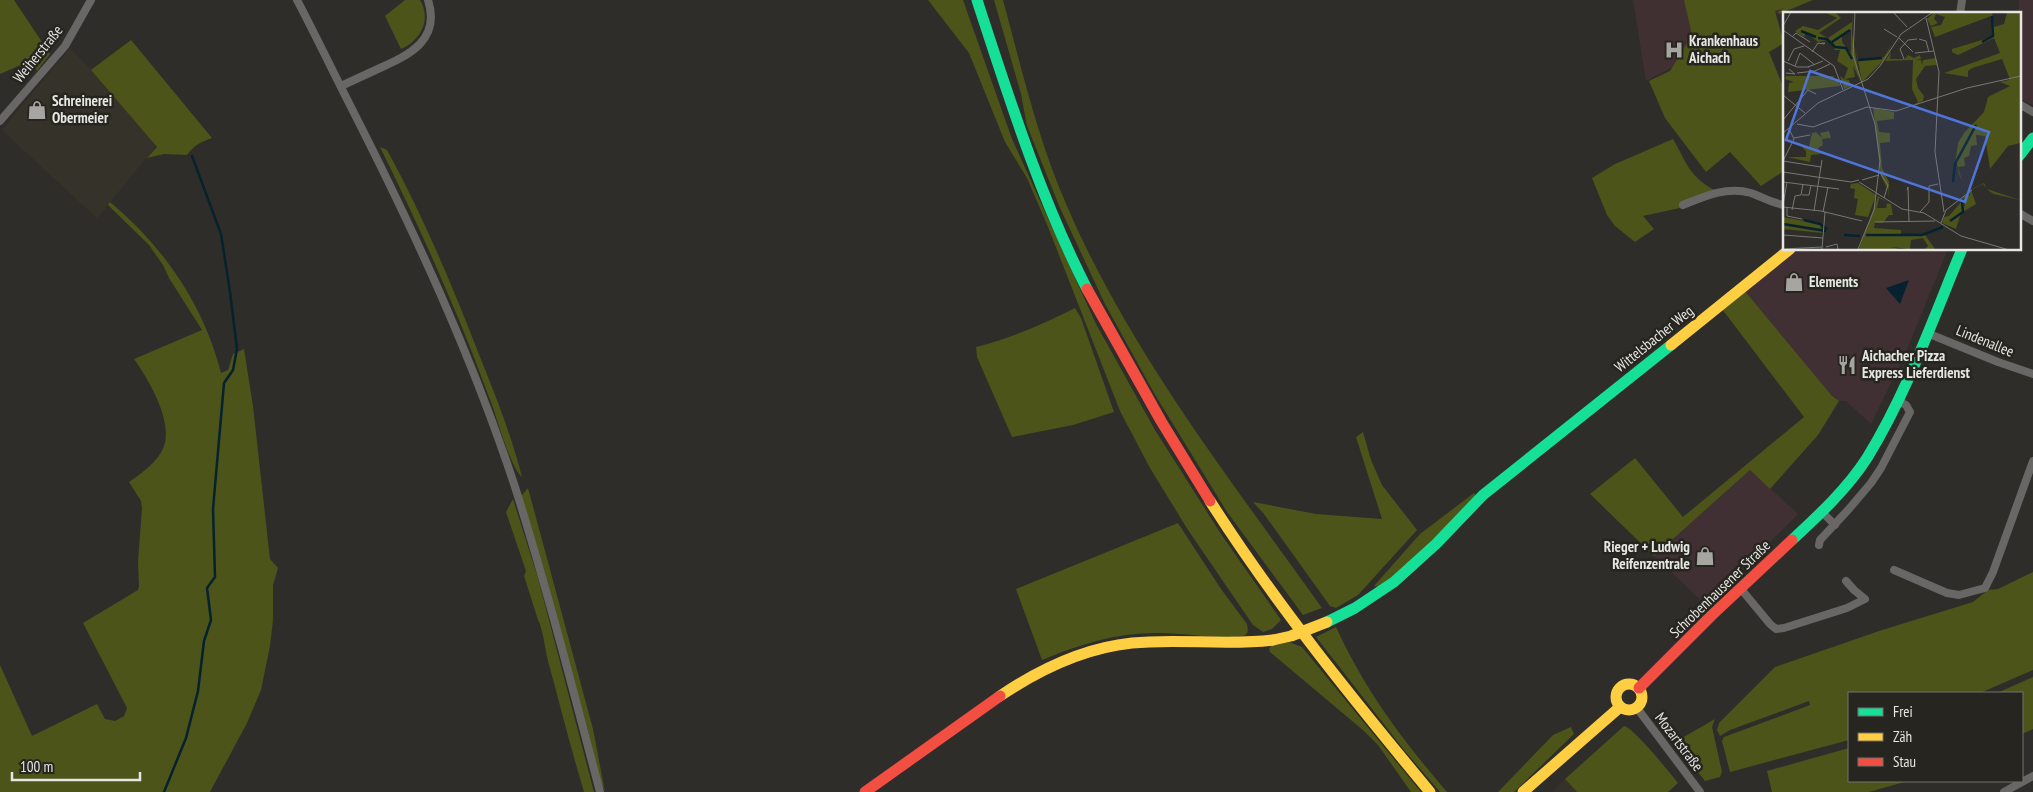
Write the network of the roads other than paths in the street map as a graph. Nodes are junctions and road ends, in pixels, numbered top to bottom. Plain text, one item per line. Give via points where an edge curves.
1 (91, 0) edge
2 (297, 0) edge
3 (429, 0) edge
4 (977, 0) edge
5 (340, 86) junction
6 (2020, 105) edge
7 (2033, 112) edge
8 (0, 121) edge
9 (2033, 138) edge
10 (2020, 155) edge
11 (1683, 205) dead end
12 (1783, 205) edge
13 (2020, 214) edge
14 (2033, 221) edge
15 (1789, 250) edge
16 (1962, 250) edge
17 (1927, 333) junction
18 (2033, 374) edge
19 (1898, 401) junction
20 (2033, 461) edge
21 (1822, 512) junction
22 (1835, 525) junction
23 (1819, 545) dead end
24 (1894, 570) dead end
25 (1846, 581) dead end
26 (1740, 589) junction
27 (1639, 688) junction
28 (1620, 707) junction
29 (1637, 708) junction
30 (2022, 782) edge
31 (600, 792) edge
32 (866, 792) edge
33 (1430, 792) edge
34 (1522, 792) edge
35 (1700, 792) edge
36 (2004, 792) edge

1 - 8 street, Weiherstraße via 65,46
2 - 5 street
3 - 5 street via 430,20 419,46 398,61
4 - 33 main road via 1037,175 1078,271 1107,328 1190,471 1234,537 1298,628
5 - 31 street via 429,266 484,400 541,577
6 - 7 street
9 - 10 main road
11 - 12 street via 1729,190 1750,193
13 - 14 street
15 - 32 main road, Wittelsbacher Weg, bridge via 1482,495 1398,579 1356,608 1310,629 1273,640 1229,644 1133,643 1081,653 1027,678
16 - 17 main road, Schrobenhausener Straße
17 - 18 street, Lindenallee
17 - 19 main road, Schrobenhausener Straße
19 - 21 main road, Schrobenhausener Straße via 1866,459
19 - 22 street via 1910,409 1908,416 1881,468
20 - 24 street via 1985,588 1959,595 1948,593
21 - 22 street
21 - 26 main road, Schrobenhausener Straße
22 - 23 street
25 - 26 street via 1865,599 1784,628 1770,624
26 - 27 main road, Schrobenhausener Straße
27 - 28 main road via 1630,684 1621,686 1616,695
27 - 29 main road via 1642,699
28 - 29 main road via 1628,711
28 - 34 main road
29 - 35 street, Mozartstraße
30 - 36 street

